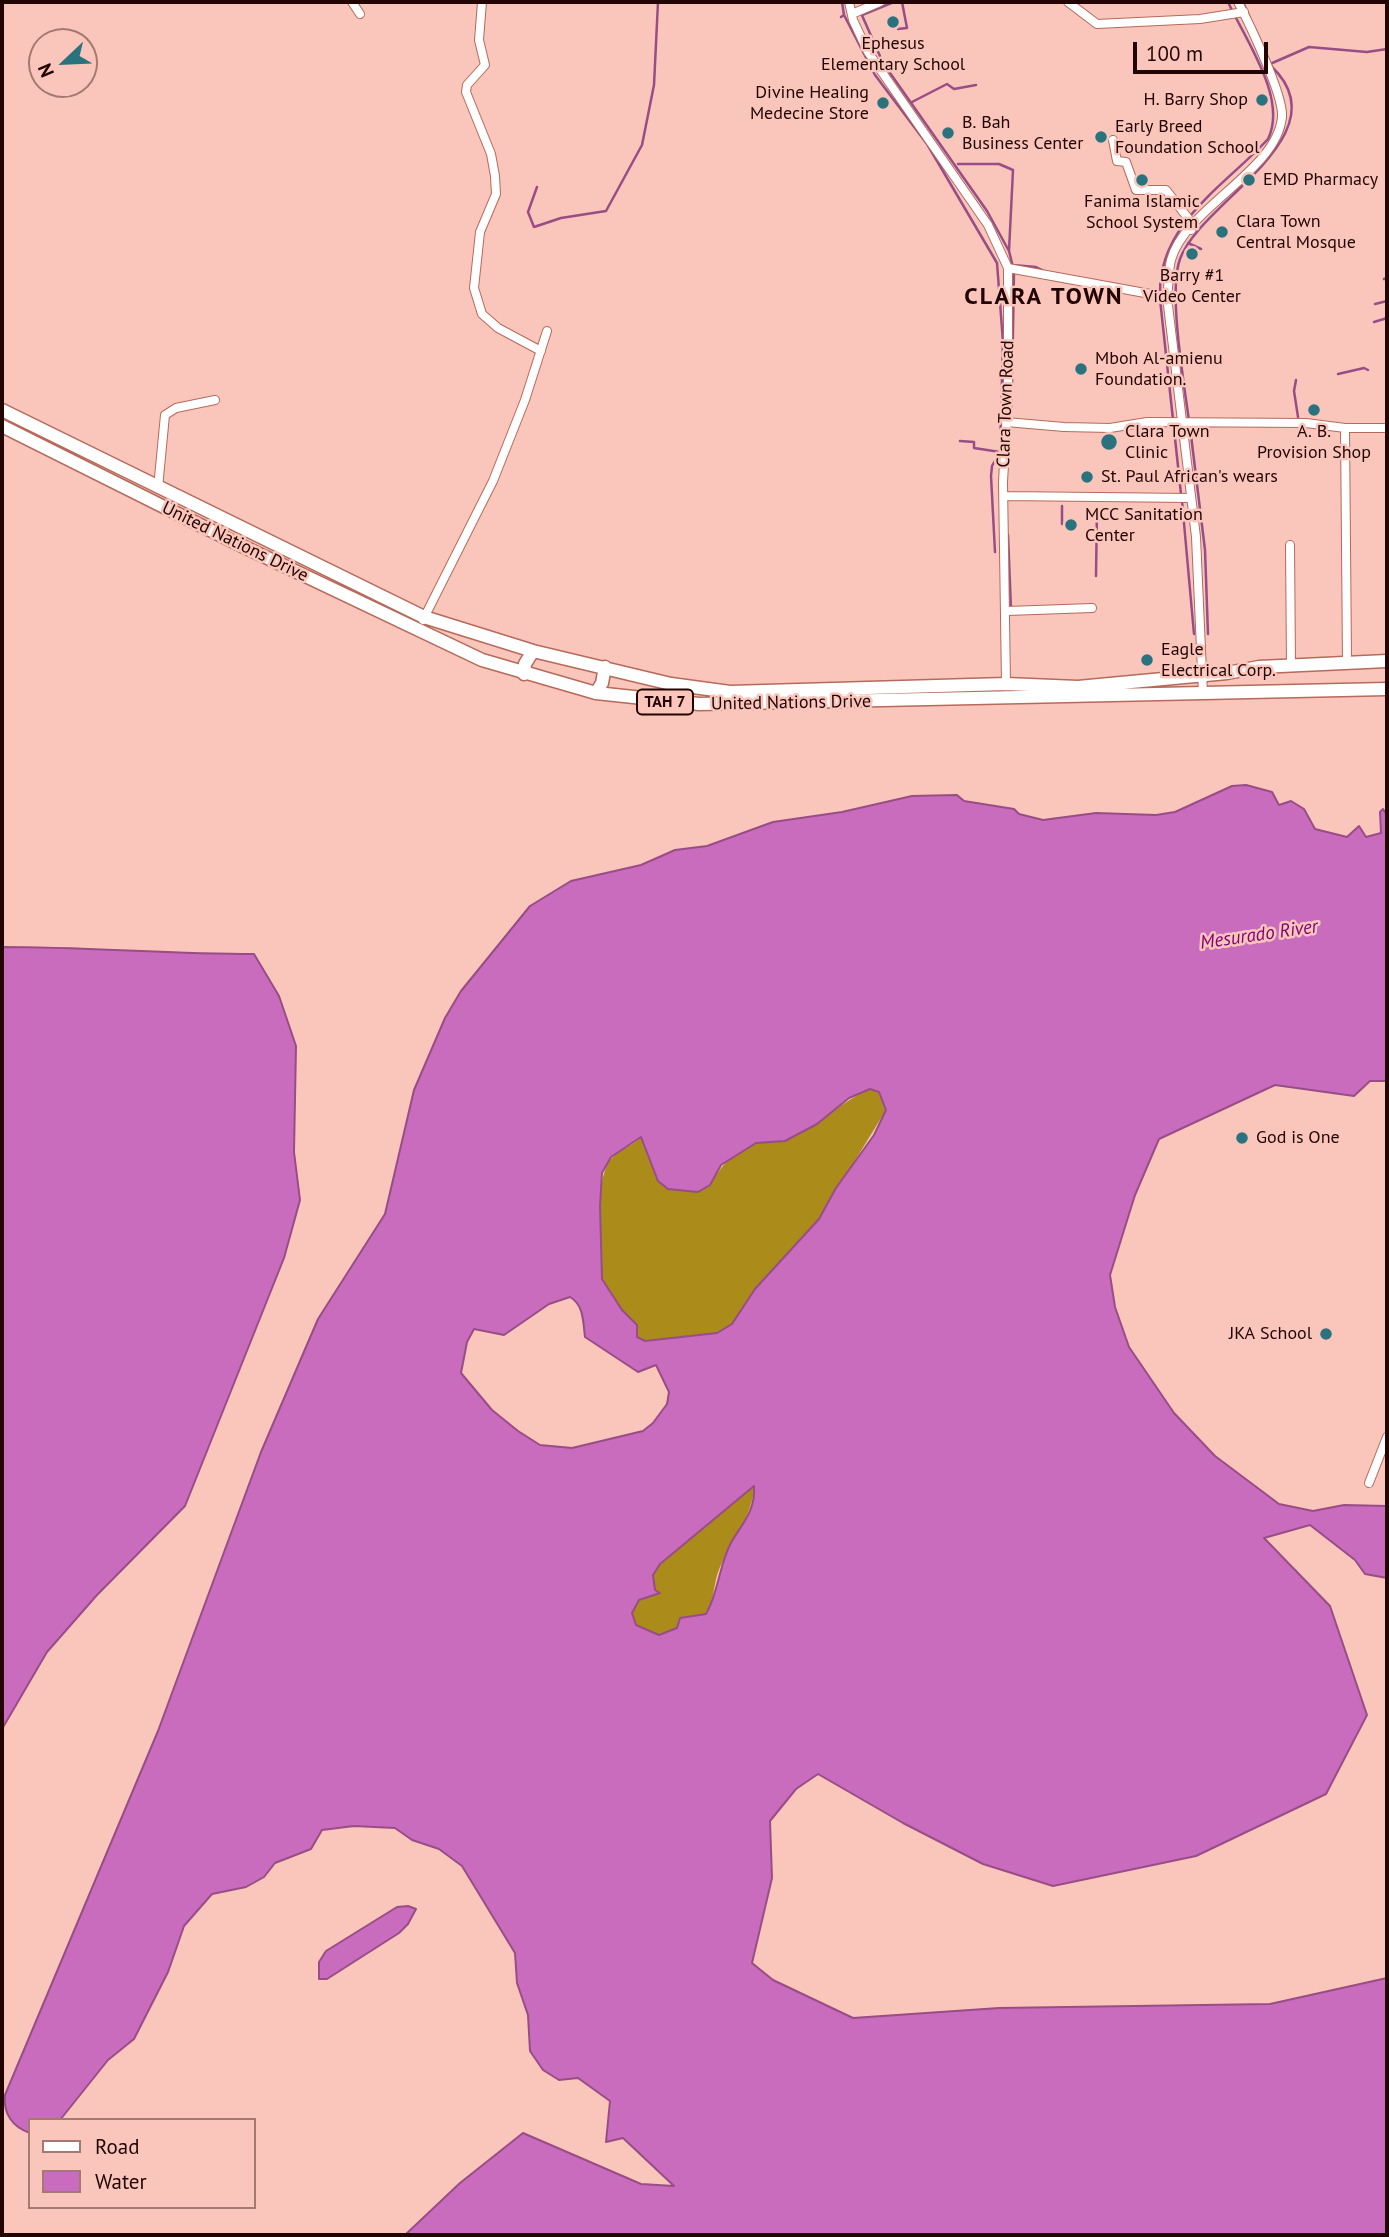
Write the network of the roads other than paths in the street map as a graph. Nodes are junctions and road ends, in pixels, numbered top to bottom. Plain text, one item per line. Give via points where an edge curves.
1 (352, 2) edge
2 (481, 2) edge
3 (849, 2) edge
4 (880, 2) edge
5 (1068, 2) edge
6 (1238, 2) edge
7 (1244, 12) junction
8 (360, 14) dead end
9 (852, 14) junction
10 (1113, 140) dead end
11 (1191, 230) junction
12 (1008, 268) junction
13 (1167, 298) junction
14 (547, 331) dead end
15 (541, 351) junction
16 (215, 400) dead end
17 (2, 410) edge
18 (1006, 422) junction
19 (1181, 424) junction
20 (2, 426) edge
21 (1345, 428) junction
22 (1387, 428) edge
23 (158, 488) junction
24 (1008, 496) junction
25 (1189, 498) junction
26 (1290, 545) dead end
27 (1092, 608) dead end
28 (1006, 611) junction
29 (421, 623) junction
30 (533, 651) junction
31 (1387, 661) edge
32 (1347, 662) junction
33 (1291, 666) junction
34 (606, 667) junction
35 (524, 674) junction
36 (1202, 676) junction
37 (1006, 684) junction
38 (1387, 689) edge
39 (596, 693) junction
40 (1203, 694) junction
41 (1387, 1437) edge
42 (1369, 1483) dead end

1 - 8 street
2 - 15 street via 485,65 466,92 491,154 496,194 481,232 474,288 482,314
3 - 9 street, Clara Town Road
4 - 9 street
5 - 7 street via 1097,24
6 - 7 street
7 - 11 street via 1276,90 1282,117 1268,152
9 - 12 street, Clara Town Road via 868,52 988,225
10 - 11 street via 1117,161 1126,162 1136,190 1166,190 1188,218
11 - 13 street via 1171,260
12 - 13 street
12 - 18 street, Clara Town Road
13 - 19 street
14 - 15 street
15 - 29 street via 493,481
16 - 23 street via 176,408 165,415
17 - 23 highway, United Nations Drive / TAH 7
18 - 19 street via 1110,428 1147,422
18 - 24 street, Clara Town Road
19 - 21 street via 1306,423
19 - 25 street
20 - 29 highway, United Nations Drive / TAH 7 via 236,543
21 - 22 street
21 - 32 street
23 - 29 highway, United Nations Drive / TAH 7
24 - 25 street
24 - 28 street, Clara Town Road
25 - 36 street
26 - 33 street
27 - 28 street
28 - 37 street, Clara Town Road
29 - 30 highway, United Nations Drive / TAH 7
29 - 35 highway, United Nations Drive / TAH 7 via 482,660
30 - 34 highway, United Nations Drive / TAH 7
30 - 35 highway
31 - 32 highway, United Nations Drive / TAH 7
32 - 33 highway, United Nations Drive / TAH 7
33 - 36 highway, United Nations Drive / TAH 7
34 - 37 highway, United Nations Drive / TAH 7 via 671,684 730,692
34 - 39 highway
35 - 39 highway, United Nations Drive / TAH 7
36 - 37 highway, United Nations Drive / TAH 7 via 1078,687
36 - 40 street
38 - 40 highway, United Nations Drive / TAH 7
39 - 40 highway, United Nations Drive / TAH 7 via 699,704
41 - 42 street

